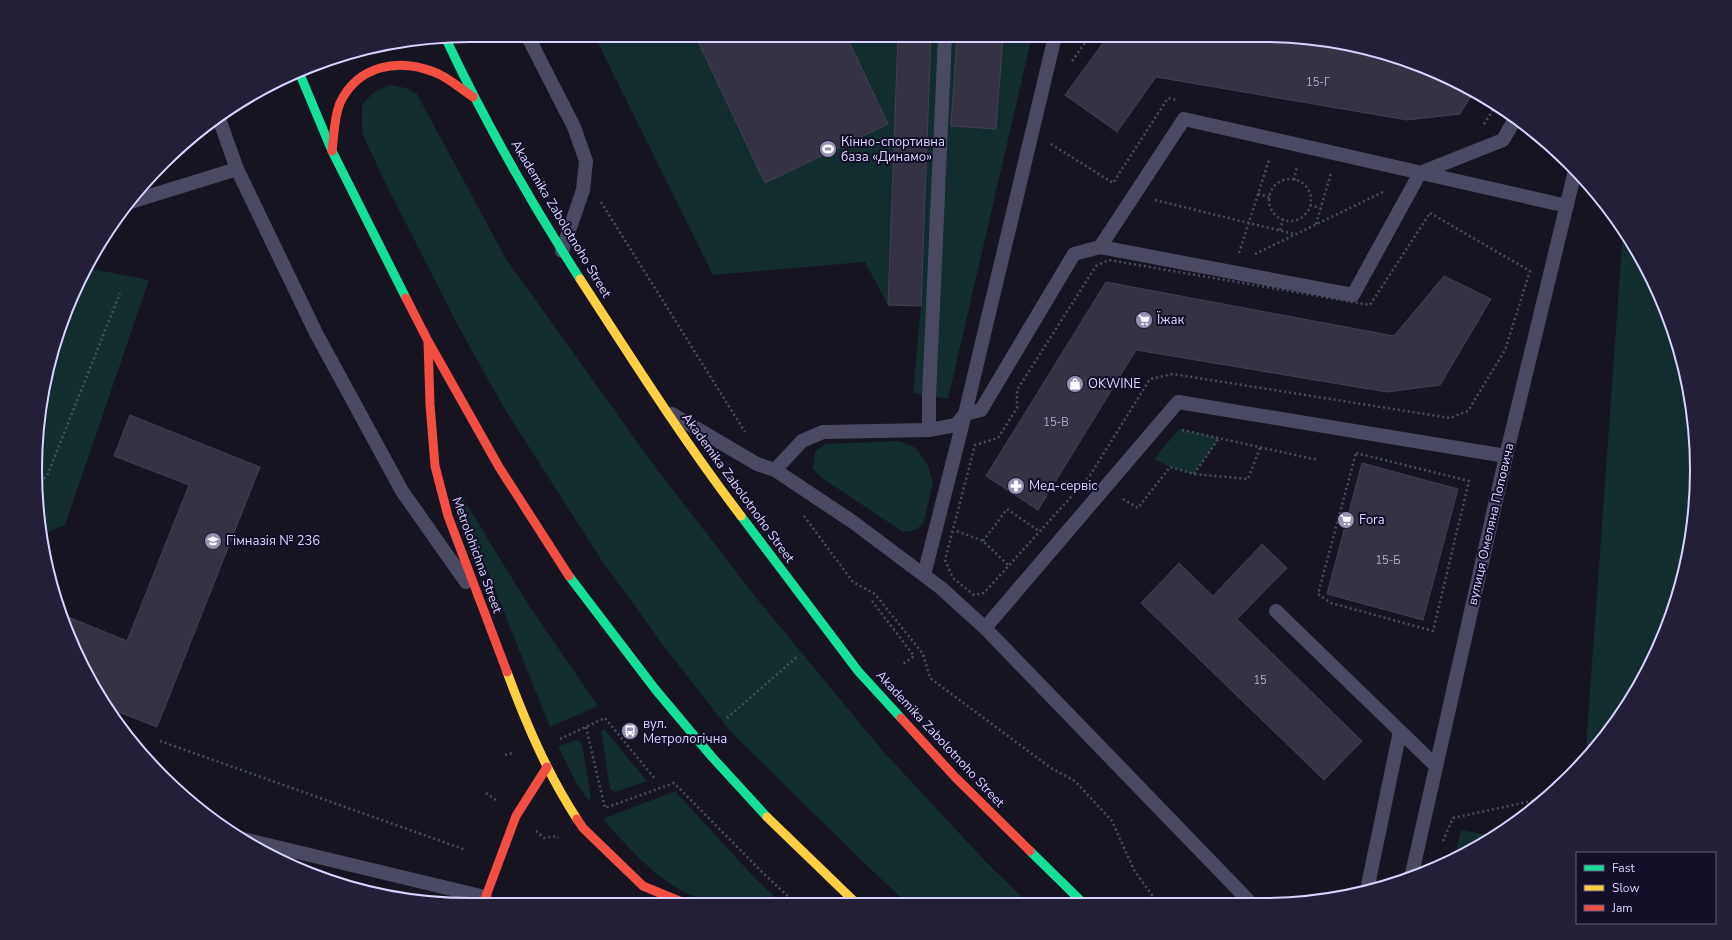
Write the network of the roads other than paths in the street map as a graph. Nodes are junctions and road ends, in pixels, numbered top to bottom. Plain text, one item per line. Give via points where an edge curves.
1 (531, 42) edge
2 (945, 42) edge
3 (1054, 42) edge
4 (447, 43) edge
5 (301, 77) edge
6 (474, 98) junction
7 (220, 122) edge
8 (1513, 123) edge
9 (332, 151) junction
10 (237, 169) junction
11 (1420, 173) junction
12 (1574, 177) edge
13 (138, 200) edge
14 (1567, 206) junction
15 (1100, 247) junction
16 (562, 250) junction
17 (428, 341) junction
18 (665, 410) junction
19 (965, 414) junction
20 (929, 430) junction
21 (1506, 456) junction
22 (775, 470) junction
23 (924, 575) junction
24 (480, 603) junction
25 (1276, 611) dead end
26 (985, 628) junction
27 (1400, 731) junction
28 (1436, 766) junction
29 (546, 767) junction
30 (261, 844) edge
31 (1413, 870) edge
32 (1368, 884) edge
33 (642, 886) junction
34 (476, 898) edge
35 (485, 898) edge
36 (654, 898) edge
37 (672, 898) edge
38 (851, 898) edge
39 (1078, 898) edge
40 (1246, 898) edge

1 - 16 lane via 574,127 586,161 583,190
2 - 20 lane
3 - 19 lane
4 - 6 main road, Akademika Zabolotnoho Street
5 - 9 main road
6 - 9 main road via 436,73 408,64 378,66 355,80 340,104
6 - 16 main road, Akademika Zabolotnoho Street
7 - 10 lane
8 - 11 lane via 1503,140
9 - 17 main road
10 - 13 lane
10 - 24 lane via 316,333 402,491
11 - 14 lane
11 - 15 lane via 1184,119
11 - 15 lane via 1353,295
12 - 14 lane, вулиця Омеляна Поповича
14 - 21 lane, вулиця Омеляна Поповича
15 - 19 lane via 1074,254 981,410
16 - 18 main road, Akademika Zabolotnoho Street
17 - 24 main road, Metrolohichna Street via 435,466 448,516
17 - 38 main road via 499,467 573,583 655,689 712,757 779,830
18 - 22 lane via 757,464
18 - 39 main road, Akademika Zabolotnoho Street via 706,470 858,671 954,777
19 - 20 lane via 956,425
19 - 23 lane
20 - 22 lane via 823,432 802,442
21 - 26 lane via 1178,402
21 - 28 lane, вулиця Омеляна Поповича
22 - 23 lane via 853,522
23 - 26 lane
24 - 29 main road, Metrolohichna Street
25 - 27 lane
26 - 40 lane
27 - 28 lane
27 - 32 lane
28 - 31 lane, вулиця Омеляна Поповича
29 - 33 main road, Metrolohichna Street via 583,828
29 - 35 main road via 516,816
30 - 34 lane
33 - 36 lane
33 - 37 main road, Metrolohichna Street

